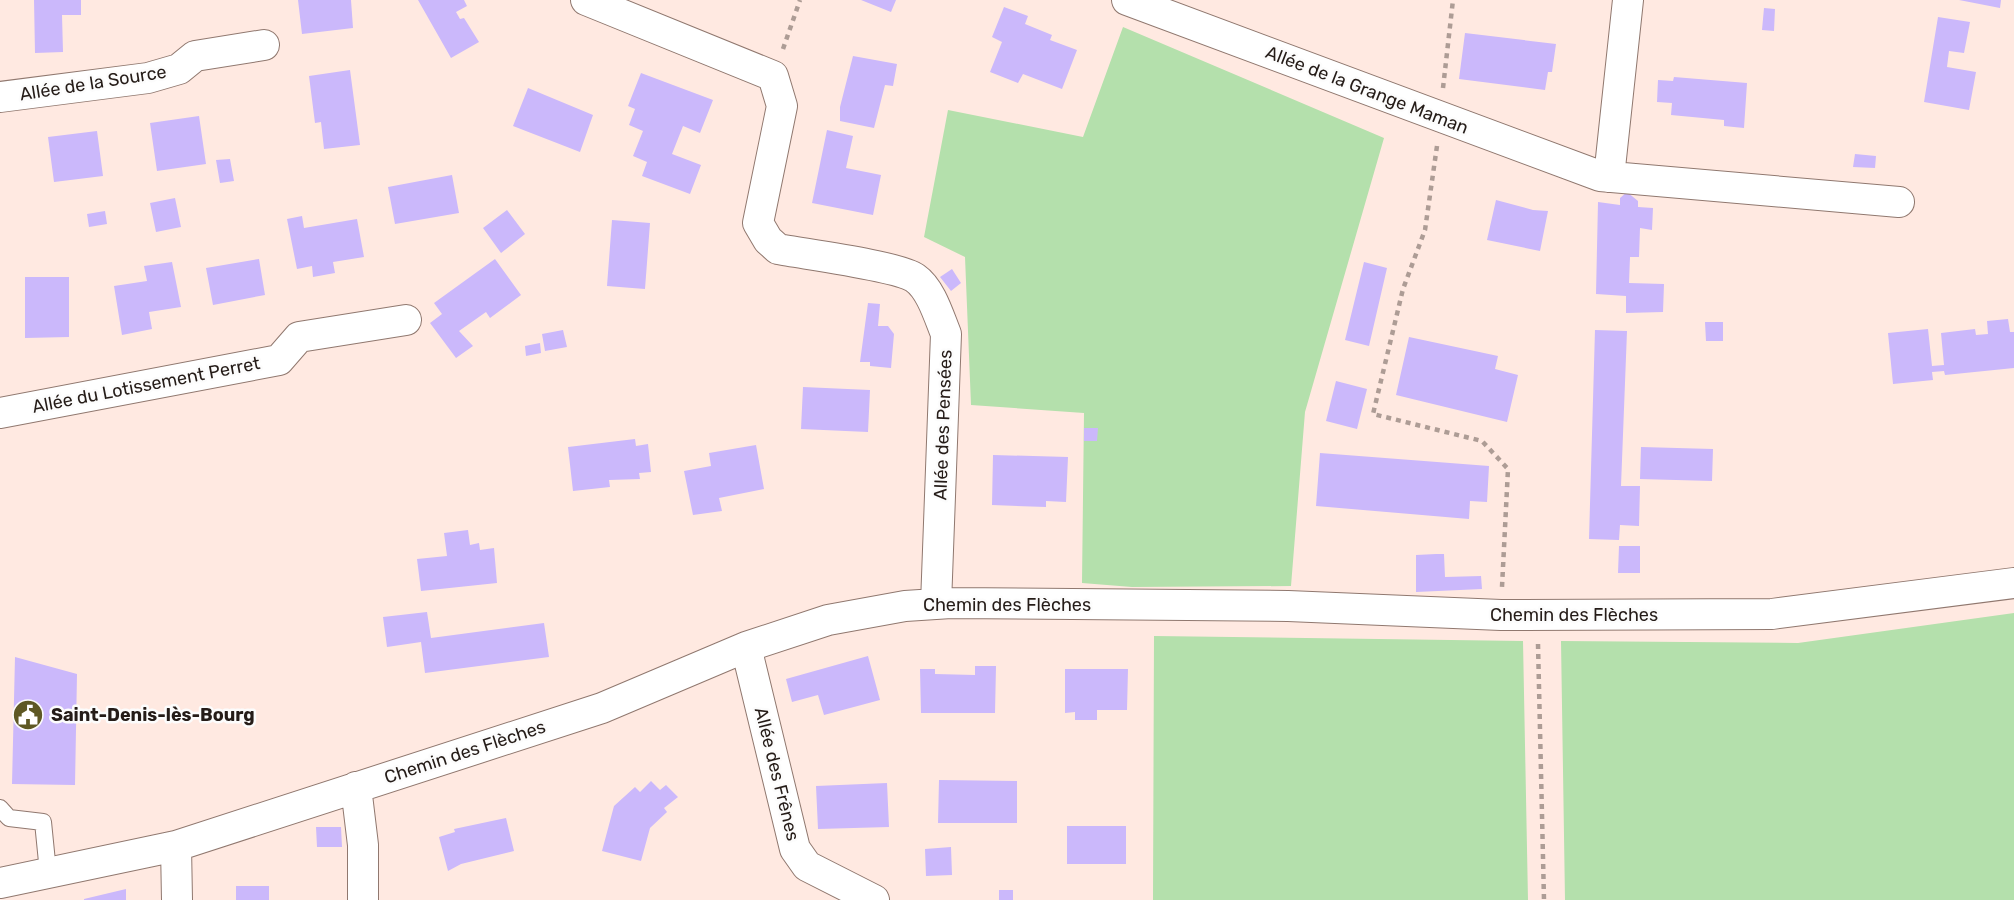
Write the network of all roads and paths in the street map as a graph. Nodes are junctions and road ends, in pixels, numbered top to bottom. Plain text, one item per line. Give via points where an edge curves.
1 (586, 0) edge
2 (800, 0) edge
3 (1127, 0) edge
4 (1453, 0) edge
5 (1628, 0) edge
6 (264, 45) dead end
7 (773, 76) junction
8 (0, 97) edge
9 (1439, 118) junction
10 (1609, 177) junction
11 (1899, 202) dead end
12 (406, 320) dead end
13 (0, 413) edge
14 (2014, 583) edge
15 (936, 604) junction
16 (1501, 615) junction
17 (1537, 615) junction
18 (746, 646) junction
19 (356, 787) junction
20 (0, 808) edge
21 (176, 846) junction
22 (48, 872) junction
23 (0, 883) edge
24 (177, 900) edge
25 (363, 900) edge
26 (873, 900) edge
27 (1544, 900) edge

1 - 7 street
2 - 7 path
3 - 9 street, Allée de la Grange Maman
4 - 9 path
5 - 10 street
6 - 8 street, Allée de la Source via 195,56 179,69 148,78
7 - 15 street, Allée des Pensées via 782,106 758,223 768,240 778,249 915,278 934,304 946,334
9 - 10 street, Allée de la Grange Maman
9 - 16 path via 1425,230 1403,289 1373,414 1482,441 1508,469
10 - 11 street, Allée de la Grange Maman
12 - 13 street, Allée du Lotissement Perret via 299,337 279,360
14 - 17 street, Chemin des Flèches via 1772,614
15 - 16 street, Chemin des Flèches via 1288,606
15 - 18 street, Chemin des Flèches via 828,621
16 - 17 street, Chemin des Flèches
17 - 27 path
18 - 19 street, Chemin des Flèches via 602,708
18 - 26 street, Allée des Frênes via 795,849 807,866
19 - 21 street, Chemin des Flèches
19 - 25 street
20 - 22 lane via 9,818 43,822
21 - 22 street, Chemin des Flèches
21 - 24 street
22 - 23 street, Chemin des Flèches

